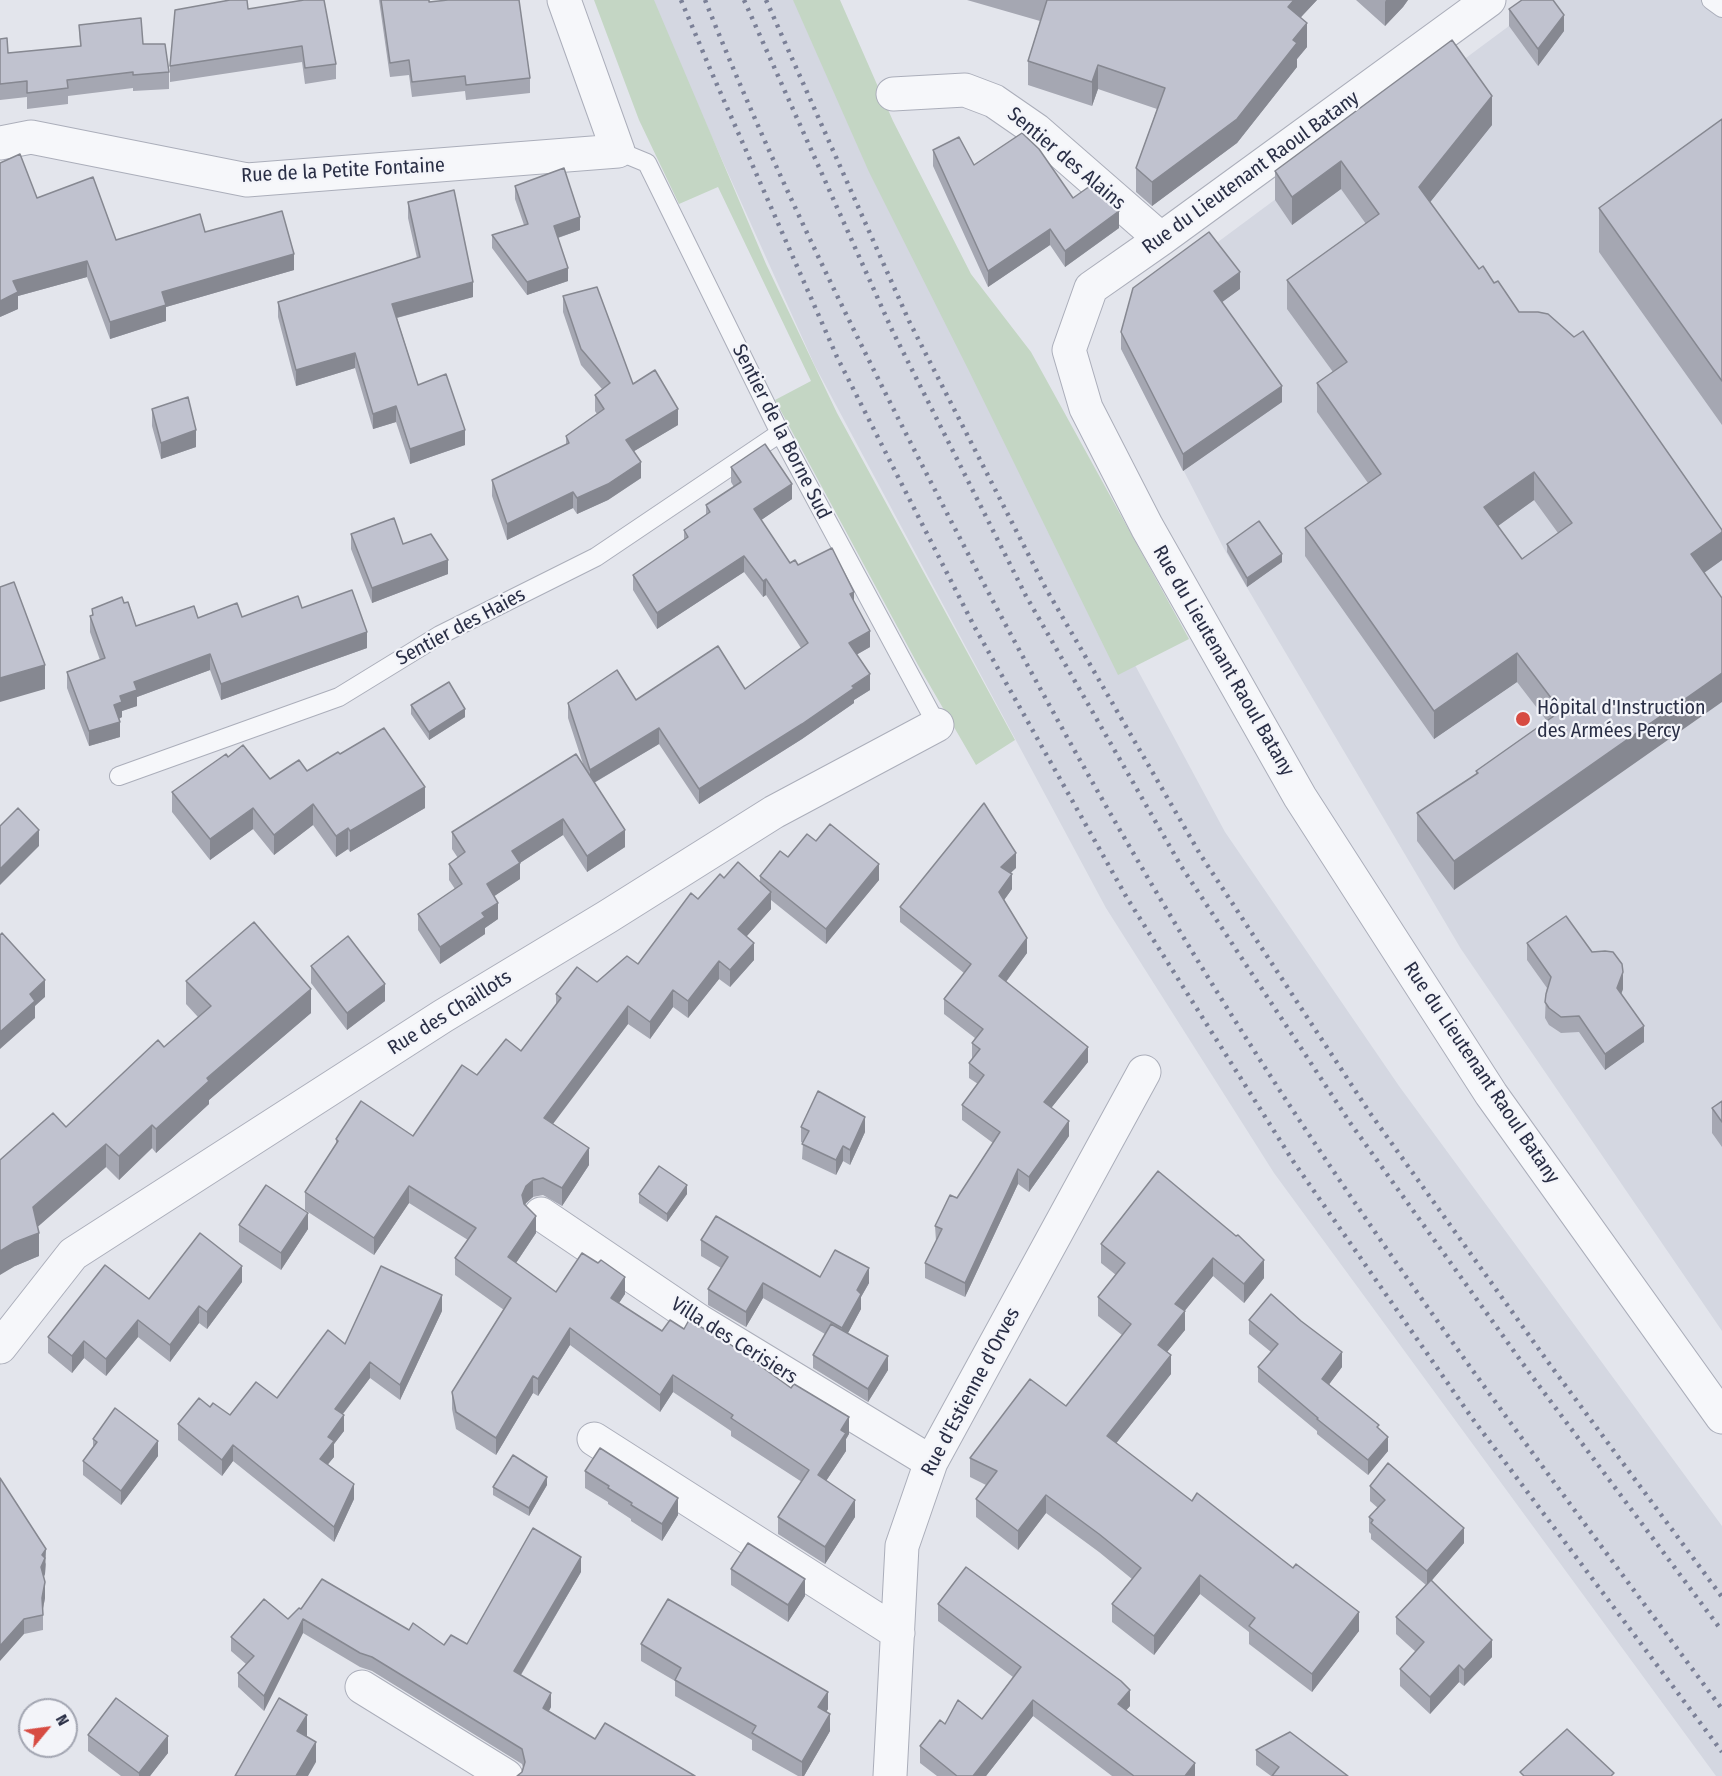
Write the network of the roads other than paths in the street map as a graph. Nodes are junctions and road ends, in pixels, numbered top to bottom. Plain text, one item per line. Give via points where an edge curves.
1 (564, 0) edge
2 (1489, 0) edge
3 (1711, 0) edge
4 (1722, 8) edge
5 (893, 94) dead end
6 (0, 143) edge
7 (618, 151) junction
8 (1161, 239) junction
9 (780, 433) junction
10 (937, 725) joint
11 (119, 776) dead end
12 (1144, 1072) dead end
13 (541, 1214) dead end
14 (0, 1347) edge
15 (1722, 1417) edge
16 (594, 1439) dead end
17 (931, 1462) junction
18 (898, 1633) junction
19 (362, 1687) dead end
20 (506, 1776) edge
21 (890, 1776) edge

1 - 7 street
2 - 8 street, Rue du Lieutenant Raoul Batany
3 - 4 lane
5 - 8 street, Sentier des Alains via 964,90 994,101 1036,130
6 - 7 street, Rue de la Petite Fontaine via 31,137 247,180
7 - 9 lane, Sentier de la Borne Sud via 647,163
8 - 15 street, Rue du Lieutenant Raoul Batany via 1091,288 1069,350 1086,408 1147,527 1300,797 1491,1094
9 - 10 lane, Sentier de la Borne Sud
9 - 11 lane, Sentier des Haies via 596,557 440,635 339,697
10 - 14 street, Rue des Chaillots via 774,812 443,1016 73,1254
12 - 17 street, Rue d'Estienne d'Orves
13 - 17 street, Villa des Cerisiers via 699,1322
16 - 18 street
17 - 18 street, Rue d'Estienne d'Orves via 902,1546
18 - 21 street, Rue d'Estienne d'Orves
19 - 20 street

